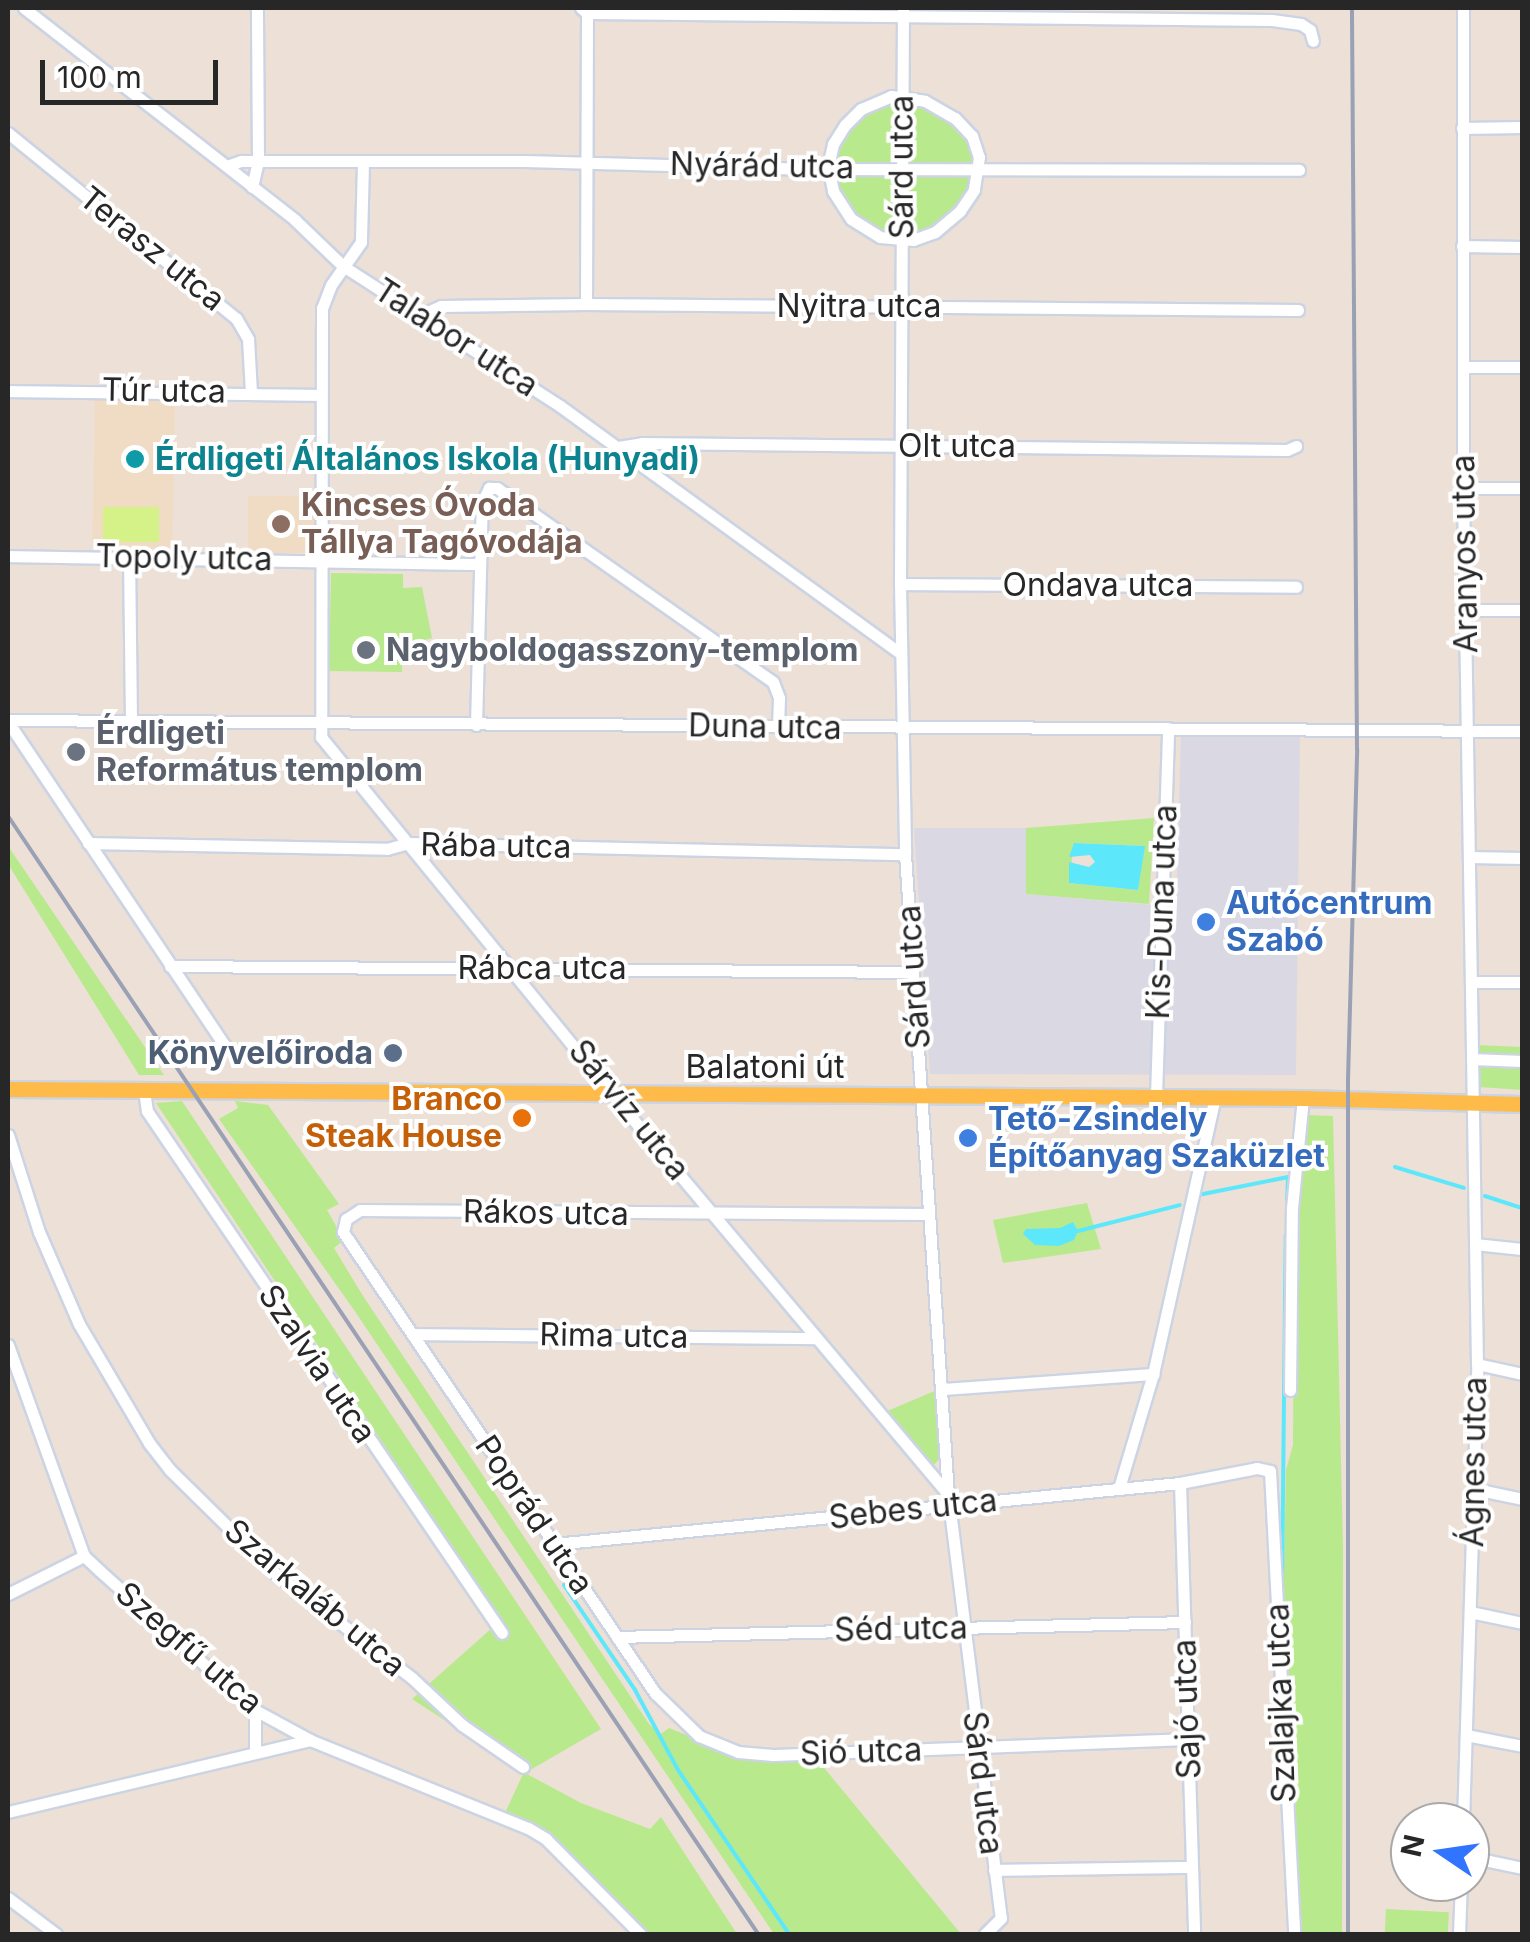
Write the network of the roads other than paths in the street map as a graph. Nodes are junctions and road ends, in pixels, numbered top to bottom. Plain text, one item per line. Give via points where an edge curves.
1 (24, 8) edge
2 (258, 8) edge
3 (1463, 8) edge
4 (584, 10) edge
5 (904, 13) edge
6 (1314, 41) dead end
7 (903, 96) junction
8 (1522, 127) edge
9 (1462, 128) junction
10 (8, 133) edge
11 (258, 160) junction
12 (363, 163) junction
13 (586, 165) junction
14 (227, 166) junction
15 (828, 166) junction
16 (902, 168) junction
17 (980, 168) junction
18 (1299, 170) dead end
19 (252, 187) junction
20 (902, 241) junction
21 (1462, 246) junction
22 (1522, 246) edge
23 (343, 266) junction
24 (586, 304) junction
25 (902, 307) junction
26 (1298, 310) dead end
27 (423, 314) junction
28 (1464, 367) junction
29 (1522, 367) edge
30 (8, 391) edge
31 (251, 392) junction
32 (320, 395) junction
33 (901, 446) junction
34 (1296, 446) dead end
35 (618, 447) junction
36 (1463, 488) junction
37 (1522, 488) edge
38 (8, 556) edge
39 (129, 557) junction
40 (321, 559) junction
41 (480, 564) junction
42 (900, 584) junction
43 (1296, 587) dead end
44 (1466, 610) junction
45 (1522, 610) edge
46 (900, 653) junction
47 (132, 720) junction
48 (319, 720) junction
49 (8, 721) edge
50 (476, 725) junction
51 (778, 726) junction
52 (1168, 728) junction
53 (900, 730) junction
54 (1468, 731) junction
55 (1522, 732) edge
56 (88, 842) junction
57 (408, 843) junction
58 (905, 854) junction
59 (1469, 857) junction
60 (1522, 858) edge
61 (170, 966) junction
62 (513, 968) junction
63 (914, 972) junction
64 (1471, 982) junction
65 (1522, 982) edge
66 (226, 1048) dead end
67 (1472, 1059) junction
68 (1522, 1061) edge
69 (8, 1088) edge
70 (144, 1090) junction
71 (616, 1094) junction
72 (922, 1095) junction
73 (1156, 1096) junction
74 (1215, 1097) junction
75 (1303, 1098) junction
76 (1472, 1101) junction
77 (1522, 1104) edge
78 (8, 1135) edge
79 (929, 1214) junction
80 (716, 1216) junction
81 (346, 1219) joint
82 (1475, 1244) junction
83 (1522, 1250) edge
84 (412, 1334) junction
85 (816, 1338) junction
86 (8, 1346) edge
87 (1477, 1364) junction
88 (1153, 1374) junction
89 (1522, 1374) edge
90 (942, 1389) junction
91 (1290, 1390) dead end
92 (1270, 1471) joint
93 (1180, 1483) junction
94 (1118, 1488) junction
95 (1475, 1490) junction
96 (949, 1499) junction
97 (1522, 1499) edge
98 (554, 1544) junction
99 (84, 1556) junction
100 (8, 1594) edge
101 (1470, 1612) junction
102 (1184, 1622) junction
103 (1522, 1623) edge
104 (961, 1628) junction
105 (502, 1634) dead end
106 (618, 1637) junction
107 (255, 1710) junction
108 (1466, 1734) junction
109 (1188, 1739) junction
110 (310, 1740) junction
111 (1522, 1746) edge
112 (980, 1749) junction
113 (255, 1752) junction
114 (774, 1755) joint
115 (523, 1767) dead end
116 (1464, 1802) edge
117 (8, 1812) edge
118 (1490, 1861) edge
119 (1192, 1867) junction
120 (1522, 1868) edge
121 (994, 1870) junction
122 (8, 1898) edge
123 (1460, 1902) edge
124 (636, 1932) edge
125 (56, 1934) edge
126 (985, 1934) edge
127 (1194, 1934) edge
128 (1294, 1934) edge
129 (1459, 1934) edge

1 - 14 street, Talabor utca
2 - 11 street
3 - 9 street, Aranyos utca
4 - 5 street
4 - 13 street
5 - 6 street via 1272,20 1301,24
5 - 7 street, Sárd utca
7 - 15 street via 871,103 852,117 832,144
7 - 16 street, Sárd utca
7 - 17 street via 935,105 961,123 972,136
8 - 9 street
9 - 21 street, Aranyos utca
10 - 31 street, Terasz utca via 236,318 248,339
11 - 12 street, Nyárád utca
11 - 14 street, Nyárád utca
11 - 19 street
12 - 13 street, Nyárád utca
12 - 23 street via 361,242
13 - 15 street, Nyárád utca
13 - 24 street
14 - 19 street, Talabor utca
15 - 16 street, Nyárád utca
15 - 20 street via 851,219
16 - 17 street, Nyárád utca
16 - 20 street, Sárd utca
17 - 18 street, Nyárád utca
17 - 20 street via 974,190 952,219 925,237
19 - 23 street, Talabor utca
20 - 25 street, Sárd utca
21 - 22 street
21 - 28 street, Aranyos utca
23 - 27 street, Talabor utca
23 - 32 street via 322,308
24 - 25 street, Nyitra utca
24 - 27 street, Nyitra utca via 441,306
25 - 26 street, Nyitra utca
25 - 33 street, Sárd utca
27 - 35 street, Talabor utca
28 - 29 street
28 - 36 street, Aranyos utca
30 - 31 street, Túr utca
31 - 32 street, Túr utca
32 - 40 street
33 - 34 street, Olt utca
33 - 35 street, Olt utca
33 - 42 street, Sárd utca
35 - 46 street, Talabor utca
36 - 37 street
36 - 44 street, Aranyos utca
38 - 39 street, Topoly utca
39 - 40 street, Topoly utca
39 - 47 street
40 - 41 street, Topoly utca
40 - 48 street
41 - 50 street
41 - 51 street via 482,503 489,488 514,497 774,682
42 - 43 street, Ondava utca
42 - 46 street, Sárd utca
44 - 45 street
44 - 54 street, Aranyos utca
46 - 53 street, Sárd utca
47 - 48 street, Duna utca
47 - 49 street, Duna utca
48 - 50 street, Duna utca
48 - 57 street, Sárvíz utca via 325,744
49 - 56 street
50 - 51 street, Duna utca
51 - 53 street, Duna utca
52 - 53 street, Duna utca
52 - 54 street, Duna utca
52 - 73 street, Kis-Duna utca
53 - 58 street, Sárd utca
54 - 55 street, Duna utca
54 - 59 street, Aranyos utca
56 - 57 street, Rába utca via 387,849
56 - 61 street
57 - 58 street, Rába utca
57 - 62 street, Sárvíz utca
58 - 63 street, Sárd utca
59 - 60 street
59 - 64 street, Aranyos utca
61 - 62 street, Rábca utca
61 - 66 street
62 - 63 street, Rábca utca
62 - 71 street, Sárvíz utca
63 - 72 street, Sárd utca
64 - 65 street
64 - 67 street, Aranyos utca
67 - 68 street
67 - 76 street, Aranyos utca
69 - 70 main road, Balatoni út
70 - 71 main road, Balatoni út
70 - 105 street, Szalvia utca via 147,1111
71 - 72 main road, Balatoni út
71 - 80 street, Sárvíz utca
72 - 73 main road, Balatoni út
72 - 79 street, Sárd utca
73 - 74 main road, Balatoni út
74 - 75 main road, Balatoni út
74 - 88 street
75 - 76 main road, Balatoni út
75 - 91 street via 1292,1208
76 - 77 main road, Balatoni út
76 - 82 street, Ágnes utca
78 - 115 street, Szarkaláb utca via 39,1232 79,1324 170,1470 276,1574
79 - 80 street, Rákos utca
79 - 90 street, Sárd utca
80 - 81 street, Rákos utca via 360,1210
80 - 85 street, Sárvíz utca
81 - 84 street, Poprád utca via 347,1240
82 - 83 street
82 - 87 street, Ágnes utca
84 - 85 street, Rima utca
84 - 98 street, Poprád utca
85 - 96 street, Sárvíz utca
86 - 99 street, Szegfű utca
87 - 89 street
87 - 95 street, Ágnes utca
88 - 90 street
88 - 94 street
90 - 96 street, Sárd utca
92 - 93 street, Sebes utca
92 - 128 street, Szalajka utca
93 - 94 street, Sebes utca
93 - 102 street, Sajó utca
94 - 96 street, Sebes utca
95 - 97 street
95 - 101 street, Ágnes utca
96 - 98 street, Sebes utca
96 - 104 street, Sárd utca
98 - 106 street, Poprád utca
99 - 100 street
99 - 107 street, Szegfű utca
101 - 103 street
101 - 108 street, Ágnes utca
102 - 104 street, Séd utca
102 - 109 street, Sajó utca
104 - 106 street, Séd utca
104 - 112 street, Sárd utca
106 - 114 street, Poprád utca via 656,1694 690,1729 725,1748
107 - 110 street, Szegfű utca
107 - 113 street
108 - 111 street
108 - 116 street, Ágnes utca
109 - 112 street, Sió utca
109 - 119 street, Sajó utca
110 - 113 street
110 - 124 street, Szegfű utca via 528,1828
112 - 114 street, Sió utca
112 - 121 street, Sárd utca
113 - 117 street
118 - 120 street
119 - 121 street
119 - 127 street, Sajó utca
121 - 126 street, Sárd utca via 1000,1922
122 - 125 street
123 - 129 street

